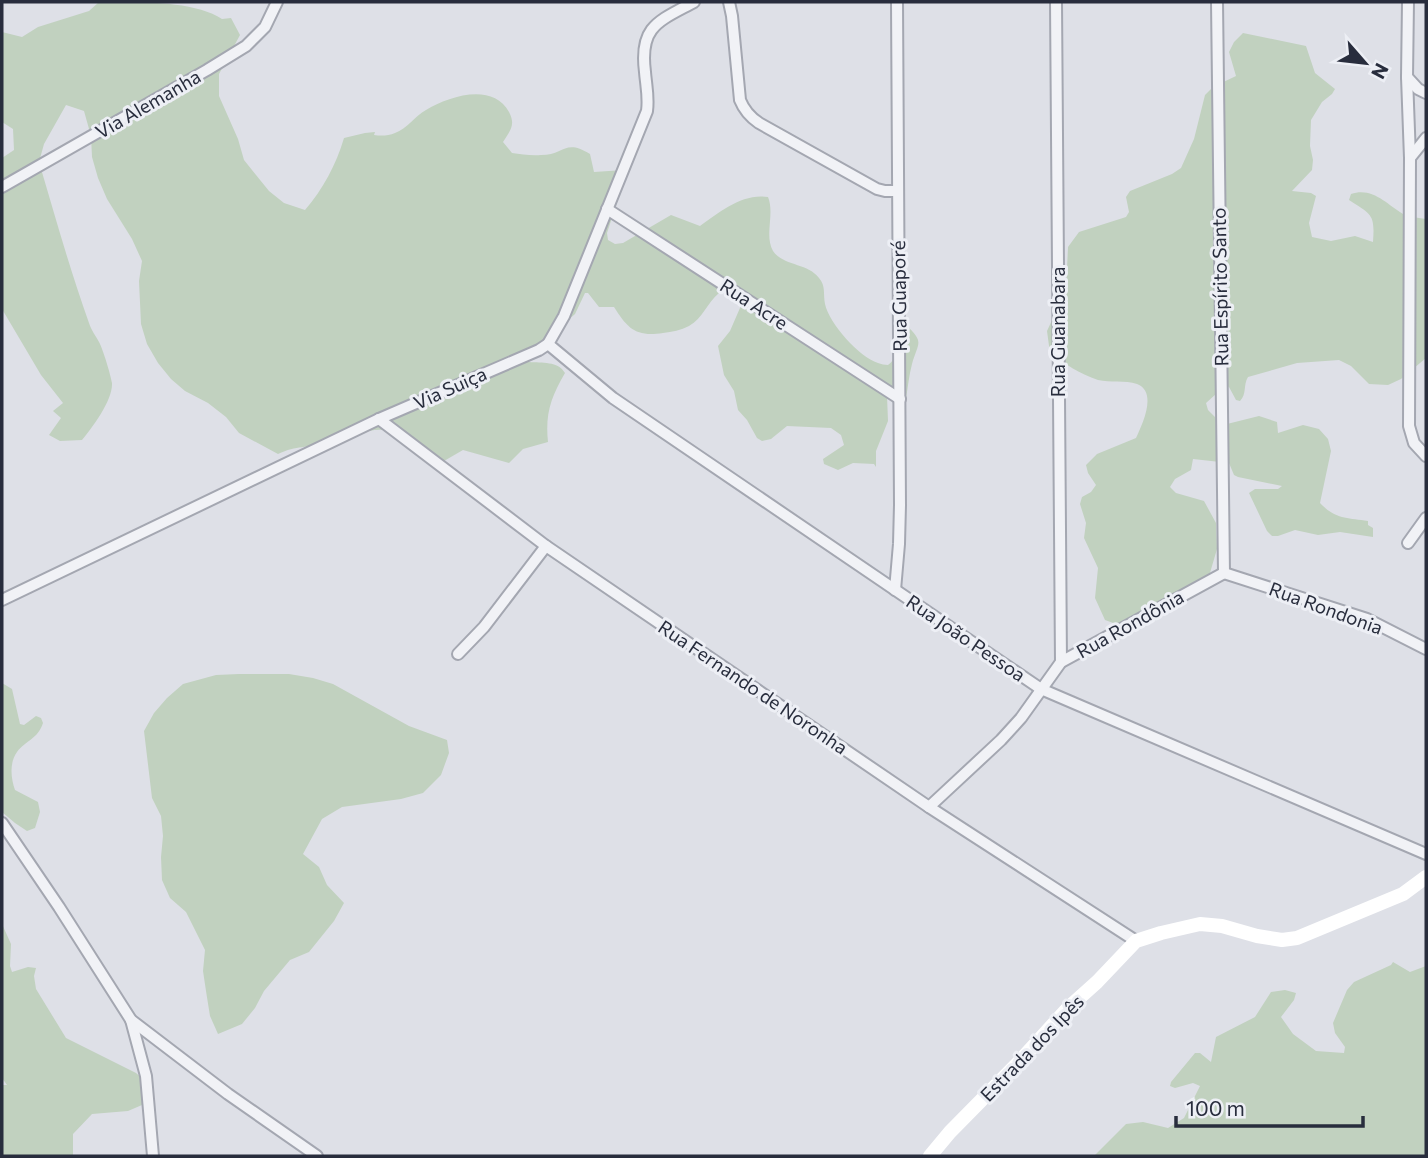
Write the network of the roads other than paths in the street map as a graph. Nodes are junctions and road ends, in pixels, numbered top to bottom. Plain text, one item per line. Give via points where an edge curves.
1 (277, 2) edge
2 (694, 2) edge
3 (729, 2) edge
4 (897, 2) edge
5 (1056, 2) edge
6 (1217, 2) edge
7 (1408, 2) edge
8 (1407, 77) junction
9 (1426, 93) edge
10 (1426, 138) edge
11 (1410, 159) junction
12 (2, 187) edge
13 (898, 191) junction
14 (607, 209) junction
15 (548, 344) junction
16 (900, 399) junction
17 (379, 419) junction
18 (1426, 456) edge
19 (1426, 518) edge
20 (1408, 543) dead end
21 (546, 546) junction
22 (1223, 573) junction
23 (895, 590) junction
24 (2, 600) edge
25 (1426, 649) edge
26 (458, 654) dead end
27 (1061, 662) junction
28 (1041, 689) junction
29 (929, 807) junction
30 (2, 823) edge
31 (1426, 854) edge
32 (1426, 877) edge
33 (1136, 941) junction
34 (131, 1020) junction
35 (153, 1156) edge
36 (317, 1156) edge
37 (930, 1156) edge

1 - 12 street, Via Alemanha via 265,27 246,46
2 - 14 street via 661,20 647,37 647,111
3 - 13 street via 740,100 747,112 877,189
4 - 13 street, Rua Guaporé
5 - 27 street, Rua Guanabara
6 - 22 street, Rua Espírito Santo
7 - 8 street
8 - 9 street
8 - 11 street
10 - 11 street
11 - 18 street via 1409,426 1414,443
13 - 16 street, Rua Guaporé
14 - 15 street
14 - 16 street, Rua Acre
15 - 17 street, Via Suiça
15 - 23 street, Rua João Pessoa via 613,398
16 - 23 street, Rua Guaporé
17 - 21 street, Rua Fernando de Noronha
17 - 24 street, Via Suiça
19 - 20 street
21 - 26 street
21 - 29 street, Rua Fernando de Noronha
22 - 25 street, Rua Rondonia via 1367,619
22 - 27 street, Rua Rondônia
23 - 28 street, Rua João Pessoa
27 - 28 street, Rua Rondônia
28 - 29 street, Rua Rondônia via 1001,740
28 - 31 street, Rua João Pessoa
29 - 33 street, Rua Fernando de Noronha
30 - 34 street
32 - 33 main road via 1403,894 1297,938 1282,940 1200,924
33 - 37 main road, Estrada dos Ipês
34 - 35 street via 146,1076
34 - 36 street

